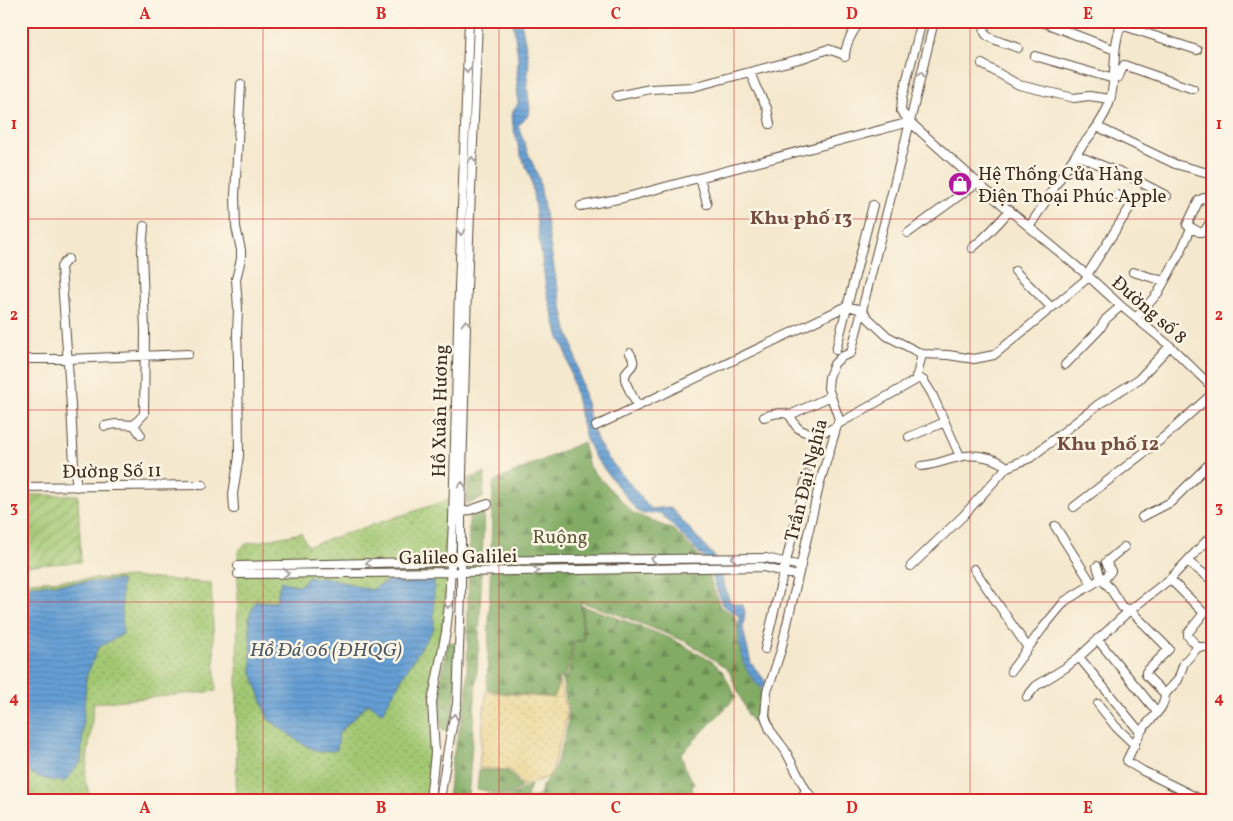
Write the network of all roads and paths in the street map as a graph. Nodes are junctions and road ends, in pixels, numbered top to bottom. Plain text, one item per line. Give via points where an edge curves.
1 (469, 21) edge
2 (478, 21) edge
3 (861, 21) edge
4 (922, 21) edge
5 (934, 21) edge
6 (987, 21) edge
7 (1035, 21) edge
8 (1122, 23) edge
9 (1018, 48) dead end
10 (1115, 50) junction
11 (1197, 50) dead end
12 (1036, 56) dead end
13 (982, 64) dead end
14 (750, 72) junction
15 (1114, 79) junction
16 (241, 84) dead end
17 (1193, 89) dead end
18 (618, 96) dead end
19 (1110, 99) junction
20 (910, 122) junction
21 (770, 124) dead end
22 (1098, 127) junction
23 (1076, 155) junction
24 (1212, 174) edge
25 (700, 178) junction
26 (978, 182) junction
27 (1117, 196) dead end
28 (1166, 196) dead end
29 (1212, 203) edge
30 (707, 204) dead end
31 (582, 206) dead end
32 (873, 206) dead end
33 (1010, 210) junction
34 (1212, 219) edge
35 (144, 226) dead end
36 (1029, 227) junction
37 (1191, 228) junction
38 (908, 233) dead end
39 (972, 248) dead end
40 (68, 259) dead end
41 (1015, 271) dead end
42 (1133, 272) dead end
43 (1088, 276) junction
44 (1164, 281) junction
45 (459, 288) junction
46 (467, 288) junction
47 (848, 306) junction
48 (1121, 306) junction
49 (1051, 307) junction
50 (862, 310) junction
51 (1136, 318) junction
52 (1170, 346) junction
53 (836, 350) dead end
54 (630, 353) dead end
55 (188, 354) dead end
56 (922, 354) junction
57 (145, 355) junction
58 (67, 359) junction
59 (21, 360) edge
60 (1066, 365) dead end
61 (916, 376) junction
62 (1212, 387) edge
63 (1212, 394) edge
64 (831, 396) junction
65 (637, 405) junction
66 (790, 415) junction
67 (764, 417) dead end
68 (945, 422) junction
69 (134, 425) junction
70 (105, 426) dead end
71 (596, 426) dead end
72 (836, 427) junction
73 (141, 435) dead end
74 (909, 437) dead end
75 (960, 456) junction
76 (1212, 461) edge
77 (921, 466) dead end
78 (1007, 467) junction
79 (806, 475) dead end
80 (203, 485) dead end
81 (21, 487) edge
82 (77, 487) junction
83 (488, 504) dead end
84 (1074, 507) dead end
85 (234, 508) dead end
86 (461, 513) junction
87 (1142, 516) dead end
88 (1055, 526) dead end
89 (1212, 535) edge
90 (1124, 547) dead end
91 (756, 558) junction
92 (451, 561) junction
93 (461, 561) junction
94 (1187, 561) junction
95 (785, 563) junction
96 (801, 566) junction
97 (911, 566) dead end
98 (1096, 566) dead end
99 (756, 567) junction
100 (974, 569) dead end
101 (450, 572) junction
102 (461, 572) junction
103 (783, 572) junction
104 (798, 576) junction
105 (1102, 580) junction
106 (1170, 580) junction
107 (1212, 580) edge
108 (1092, 584) junction
109 (1130, 610) junction
110 (446, 632) junction
111 (460, 633) junction
112 (1097, 639) junction
113 (1198, 647) junction
114 (1028, 648) junction
115 (765, 649) dead end
116 (1212, 649) edge
117 (1079, 657) junction
118 (1011, 671) dead end
119 (1165, 694) junction
120 (1027, 697) dead end
121 (1098, 704) dead end
122 (1157, 712) junction
123 (1140, 732) junction
124 (434, 735) junction
125 (450, 737) junction
126 (1135, 745) junction
127 (806, 790) junction
128 (430, 800) edge
129 (440, 800) edge
130 (800, 800) edge
131 (814, 800) edge
132 (1202, 800) edge

1 -> 45 street, Hồ Xuân Hương
46 -> 2 street, Hồ Xuân Hương
3 - 14 street via 844,55 828,49
4 - 20 street, Đường số 8 via 902,98 901,111
20 -> 5 street, Trần Đại Nghĩa
6 - 9 street via 986,34
7 - 10 street
8 - 10 street
8 - 11 street
10 - 15 street
12 - 15 street
13 - 19 street via 1019,85 1074,98
14 - 18 street via 693,86 650,89
14 - 21 street via 767,108
15 - 17 street via 1118,78 1124,65
15 - 19 street
16 - 85 street via 235,196 240,259 236,279 239,456
19 - 22 street
20 - 25 street
20 - 26 street, Đường số 8
20 - 50 street, Trần Đại Nghĩa
22 - 23 street
22 - 24 street via 1175,164
23 - 28 street via 1119,171
23 - 36 street
25 - 30 street
25 - 31 street
26 - 33 street, Đường số 8
26 - 38 street
27 - 43 street via 1132,204
29 - 37 street via 1204,198 1199,200 1187,224
32 - 47 street
33 - 36 street, Đường số 8
33 - 39 street
34 - 37 street via 1204,232
35 - 57 street
36 - 43 street, Đường số 8
37 - 44 street
40 - 58 street via 62,267
41 - 49 street
42 - 44 street
43 - 48 street, Đường số 8
43 - 49 street
44 - 51 street
45 - 46 street
45 - 92 street, Hồ Xuân Hương
86 -> 46 street, Hồ Xuân Hương
47 - 50 street
47 - 53 street
47 - 65 street
48 - 51 street, Đường số 8
48 - 60 street
49 - 56 street via 994,355 974,359
50 - 56 street via 887,336
50 - 64 street, Trần Đại Nghĩa via 851,353 841,357 831,371 828,388
51 - 52 street, Đường số 8
52 - 62 street, Đường số 8
52 - 78 street via 1139,378 1099,404 1030,458
54 - 65 street via 634,363 625,378
55 - 57 street
56 - 61 street
57 - 58 street
57 - 69 street via 144,414
58 - 59 street
58 - 82 street
61 - 68 street via 932,394
61 - 72 street via 916,380
63 - 84 street
64 - 66 street
64 - 72 street, Trần Đại Nghĩa via 839,419
65 - 71 street
66 - 67 street
66 - 72 street via 799,428 810,432
68 - 74 street
68 - 75 street
69 - 70 street
69 - 73 street
72 - 96 street, Trần Đại Nghĩa
75 - 77 street
75 - 78 street via 991,458
76 - 87 street via 1171,502
78 - 97 street via 963,516
79 - 95 street
80 - 82 street, Đường Số 11
81 - 82 street, Đường Số 11
83 - 86 street
86 - 93 street, Hồ Xuân Hương
88 - 108 street
89 - 94 street
90 - 105 street via 1106,562 1111,571
91 -> 93 street, Galileo Galilei
91 - 95 street, Galileo Galilei
91 - 99 street
92 - 93 street, Galileo Galilei
92 - 101 street, Hồ Xuân Hương
92 -> 101 street, Galileo Galilei via 238,570
93 - 102 street, Hồ Xuân Hương
94 - 106 street
94 - 107 street
95 - 96 street, Galileo Galilei
95 - 103 street
96 - 104 street, Trần Đại Nghĩa
98 - 105 street
102 -> 99 street, Galileo Galilei
99 - 103 street, Galileo Galilei
100 - 114 street
101 - 102 street, Galileo Galilei
101 -> 110 street, Hồ Xuân Hương
102 - 111 street, Hồ Xuân Hương
103 - 104 street, Galileo Galilei
103 - 115 street
104 - 127 street, Trần Đại Nghĩa via 781,650 767,692 764,716
105 - 108 street
105 - 109 street via 1122,607
106 - 109 street
106 - 113 street via 1204,613 1188,633
108 - 114 street via 1066,601
109 - 112 street
109 - 119 street via 1169,649 1146,672
110 - 111 street
110 - 124 street, Hồ Xuân Hương via 432,702
125 -> 111 street, Hồ Xuân Hương via 457,704
112 - 117 street
112 - 122 street
113 - 116 street
113 - 119 street via 1184,663 1178,680
114 - 118 street
117 - 120 street via 1036,686
117 - 123 street
119 - 122 street via 1162,708
121 - 126 street
122 - 123 street
123 - 126 street
124 - 125 street
124 - 128 street, Hồ Xuân Hương
125 - 129 street, Hồ Xuân Hương
126 - 132 street via 1128,762
127 - 130 street
127 - 131 street, Trần Đại Nghĩa

